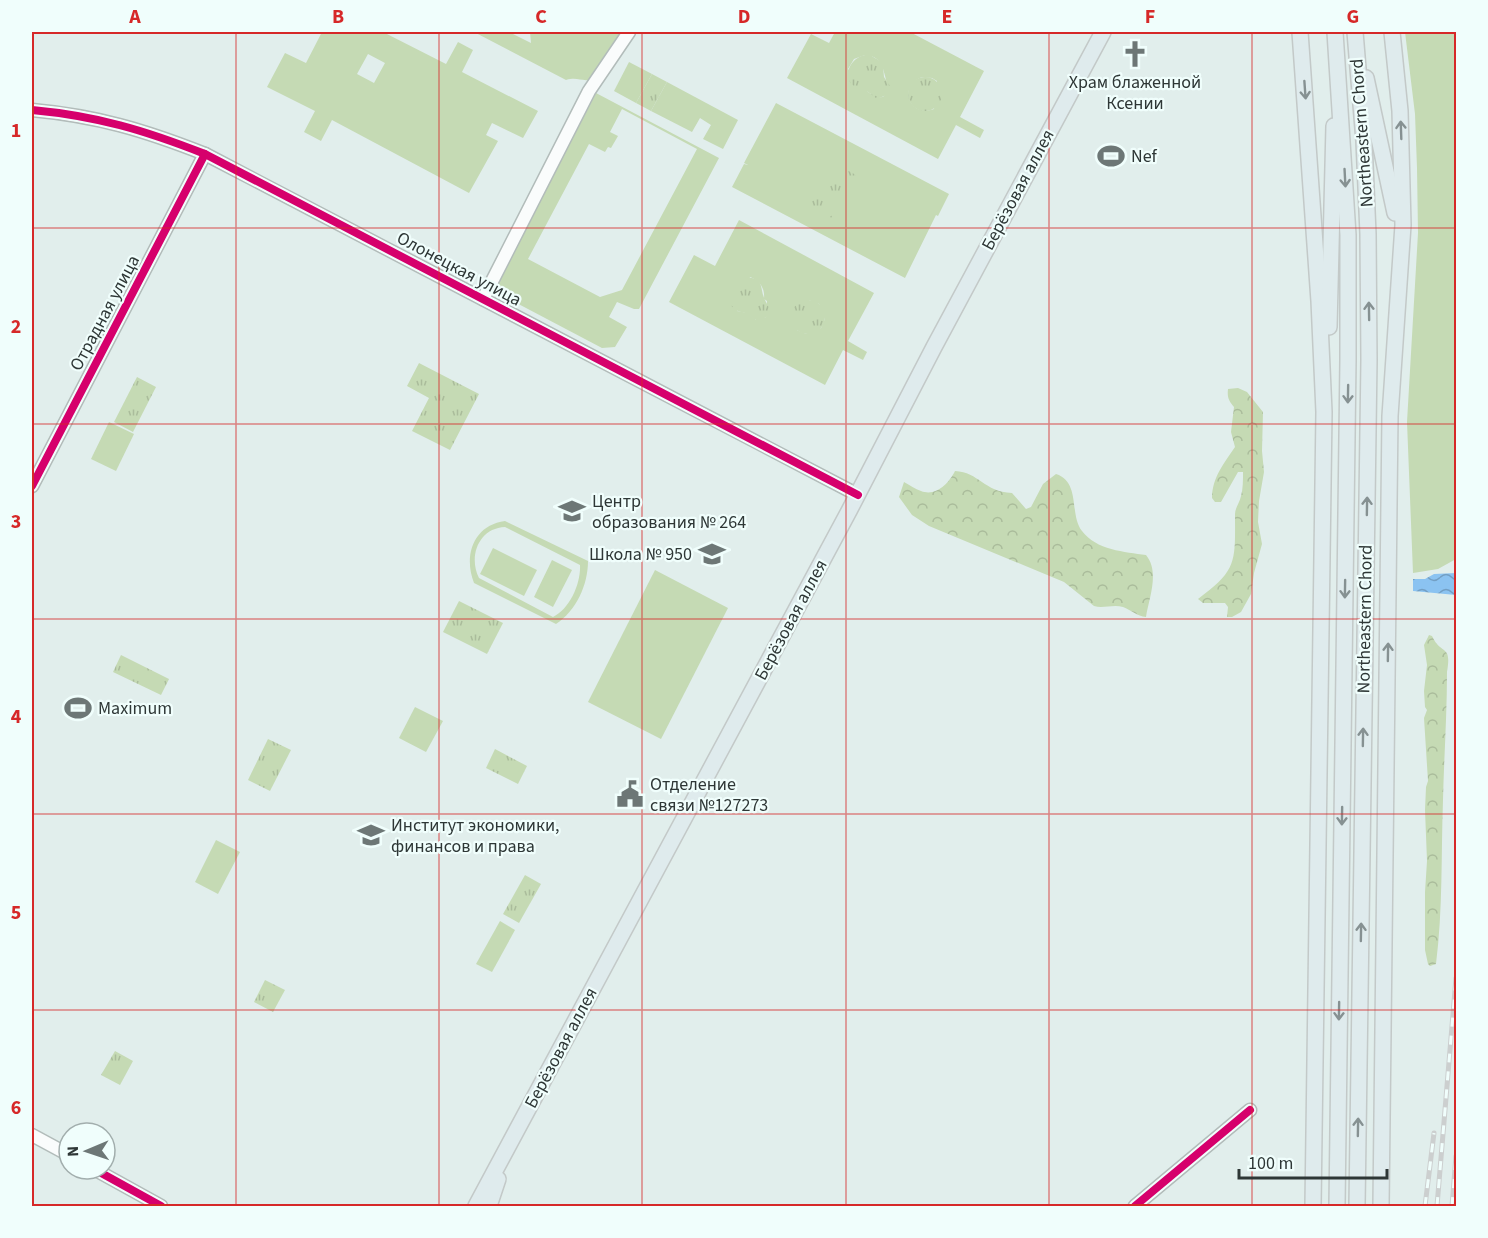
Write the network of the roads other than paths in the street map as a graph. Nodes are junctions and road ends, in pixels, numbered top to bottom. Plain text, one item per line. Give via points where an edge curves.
1 (628, 32) edge
2 (1103, 32) edge
3 (1300, 32) edge
4 (1335, 32) edge
5 (1355, 32) edge
6 (1392, 32) edge
7 (1337, 57) junction
8 (32, 111) edge
9 (205, 154) junction
10 (1401, 273) junction
11 (483, 299) junction
12 (1324, 412) junction
13 (32, 486) edge
14 (858, 495) junction
15 (1250, 1110) dead end
16 (32, 1135) edge
17 (509, 1145) junction
18 (57, 1149) edge
19 (116, 1181) edge
20 (162, 1206) edge
21 (476, 1206) edge
22 (489, 1206) edge
23 (1135, 1206) edge
24 (1313, 1206) edge
25 (1337, 1206) edge
26 (1357, 1206) edge
27 (1381, 1206) edge

1 - 11 street via 589,91
2 - 14 main road, Берёзовая аллея
3 -> 12 main road
4 - 7 main road, Northeastern Chord
5 - 10 main road via 1394,203
26 -> 5 main road, Northeastern Chord via 1369,360 1368,234
10 -> 6 main road via 1403,177
7 - 12 main road
7 -> 25 main road, Northeastern Chord via 1348,235
8 - 9 street, Олонецкая улица via 108,121
9 - 11 street, Олонецкая улица
9 - 13 street, Отрадная улица
27 -> 10 main road via 1390,416
11 - 14 street, Олонецкая улица
12 - 24 main road
14 - 17 main road, Берёзовая аллея
15 - 23 street
16 - 18 street
17 - 21 main road, Берёзовая аллея
17 - 22 main road
19 - 20 street

